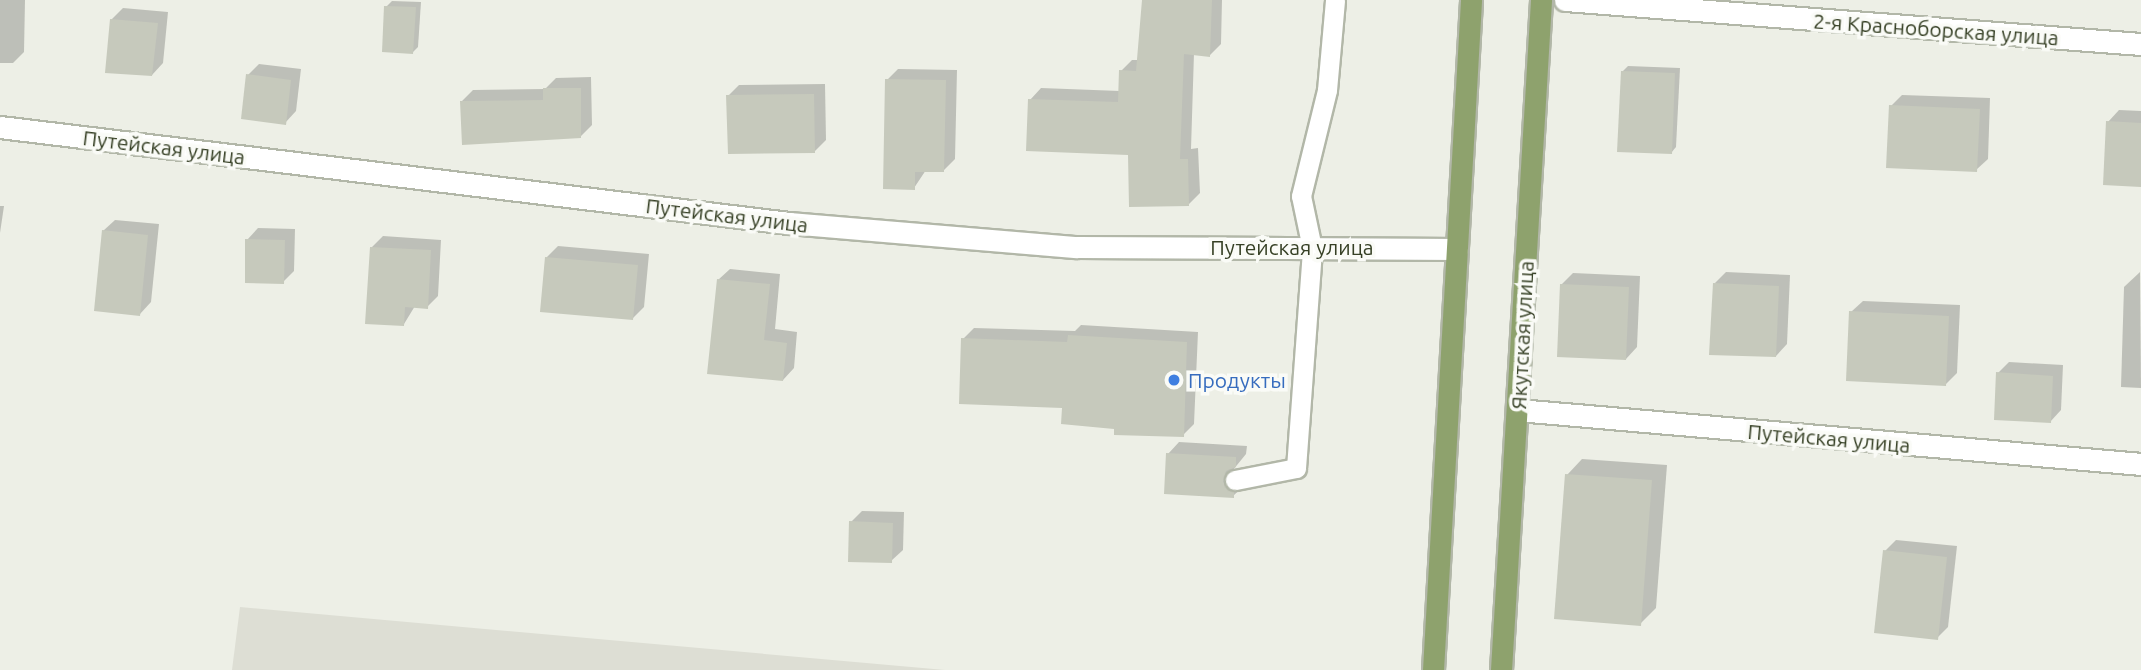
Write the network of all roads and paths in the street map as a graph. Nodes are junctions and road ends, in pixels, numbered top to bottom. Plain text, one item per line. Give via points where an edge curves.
1 (1335, 0) edge
2 (1471, 0) edge
3 (1541, 0) edge
4 (1564, 0) edge
5 (2141, 44) edge
6 (0, 127) edge
7 (1312, 248) junction
8 (1457, 249) junction
9 (1518, 410) junction
10 (2141, 464) edge
11 (1235, 480) dead end
12 (1433, 670) edge
13 (1502, 670) edge

1 - 7 lane via 1327,90 1301,196
2 - 8 main road
3 - 9 main road, Якутская улица
4 - 5 street, 2-я Красноборская улица
6 - 7 street, Путейская улица via 789,223 1077,247
7 - 8 street, Путейская улица
7 - 11 lane via 1296,468
8 - 12 main road
9 - 10 street, Путейская улица
9 - 13 main road, Якутская улица

